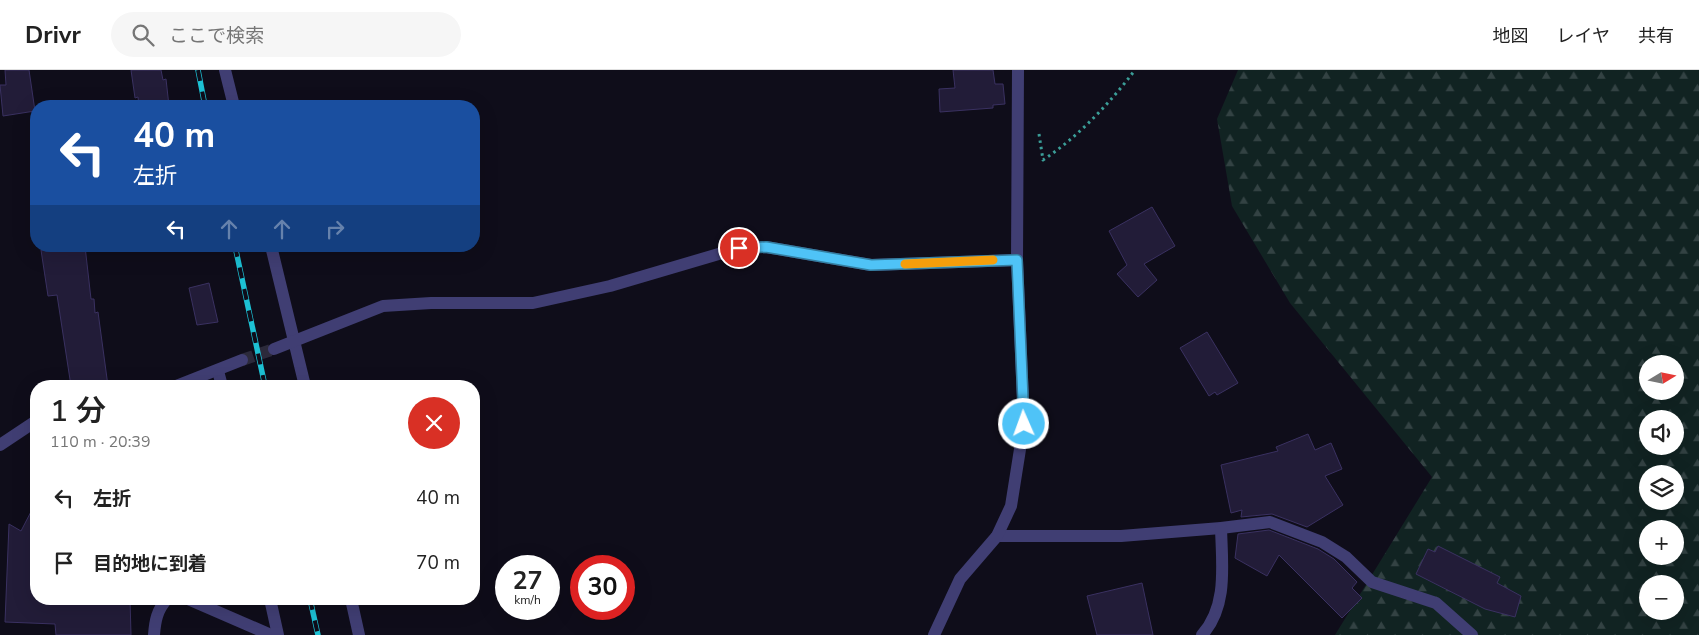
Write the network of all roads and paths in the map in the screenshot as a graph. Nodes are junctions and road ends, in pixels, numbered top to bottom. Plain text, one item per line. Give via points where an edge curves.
1 (225, 70) edge
2 (1018, 70) edge
3 (1135, 70) edge
4 (232, 100) edge
5 (1038, 126) dead end
6 (273, 252) edge
7 (1017, 260) junction
8 (296, 342) junction
9 (274, 349) tunnel mouth
10 (242, 360) tunnel mouth
11 (218, 370) junction
12 (192, 380) edge
13 (220, 380) edge
14 (304, 380) edge
15 (30, 425) edge
16 (0, 445) edge
17 (1221, 528) junction
18 (997, 536) junction
19 (161, 605) edge
20 (202, 605) edge
21 (271, 605) edge
22 (353, 605) edge
23 (154, 635) edge
24 (271, 635) edge
25 (278, 635) edge
26 (359, 635) edge
27 (934, 635) edge
28 (1202, 635) edge
29 (1472, 635) edge

1 - 4 street
2 - 7 street
3 - 5 path via 1100,110 1043,160
6 - 8 street
7 - 8 street via 871,265 766,247 739,248 610,286 533,303 383,306
7 - 18 street via 1024,424 1011,506
8 - 9 street
8 - 14 street
10 - 11 street
11 - 12 street
11 - 13 street
15 - 16 street
17 - 18 street via 1121,536
17 - 28 street via 1221,600
17 - 29 street via 1270,522 1322,542 1346,557 1372,582 1436,603
18 - 27 street via 960,579
19 - 23 street
20 - 24 street
21 - 25 street
22 - 26 street

